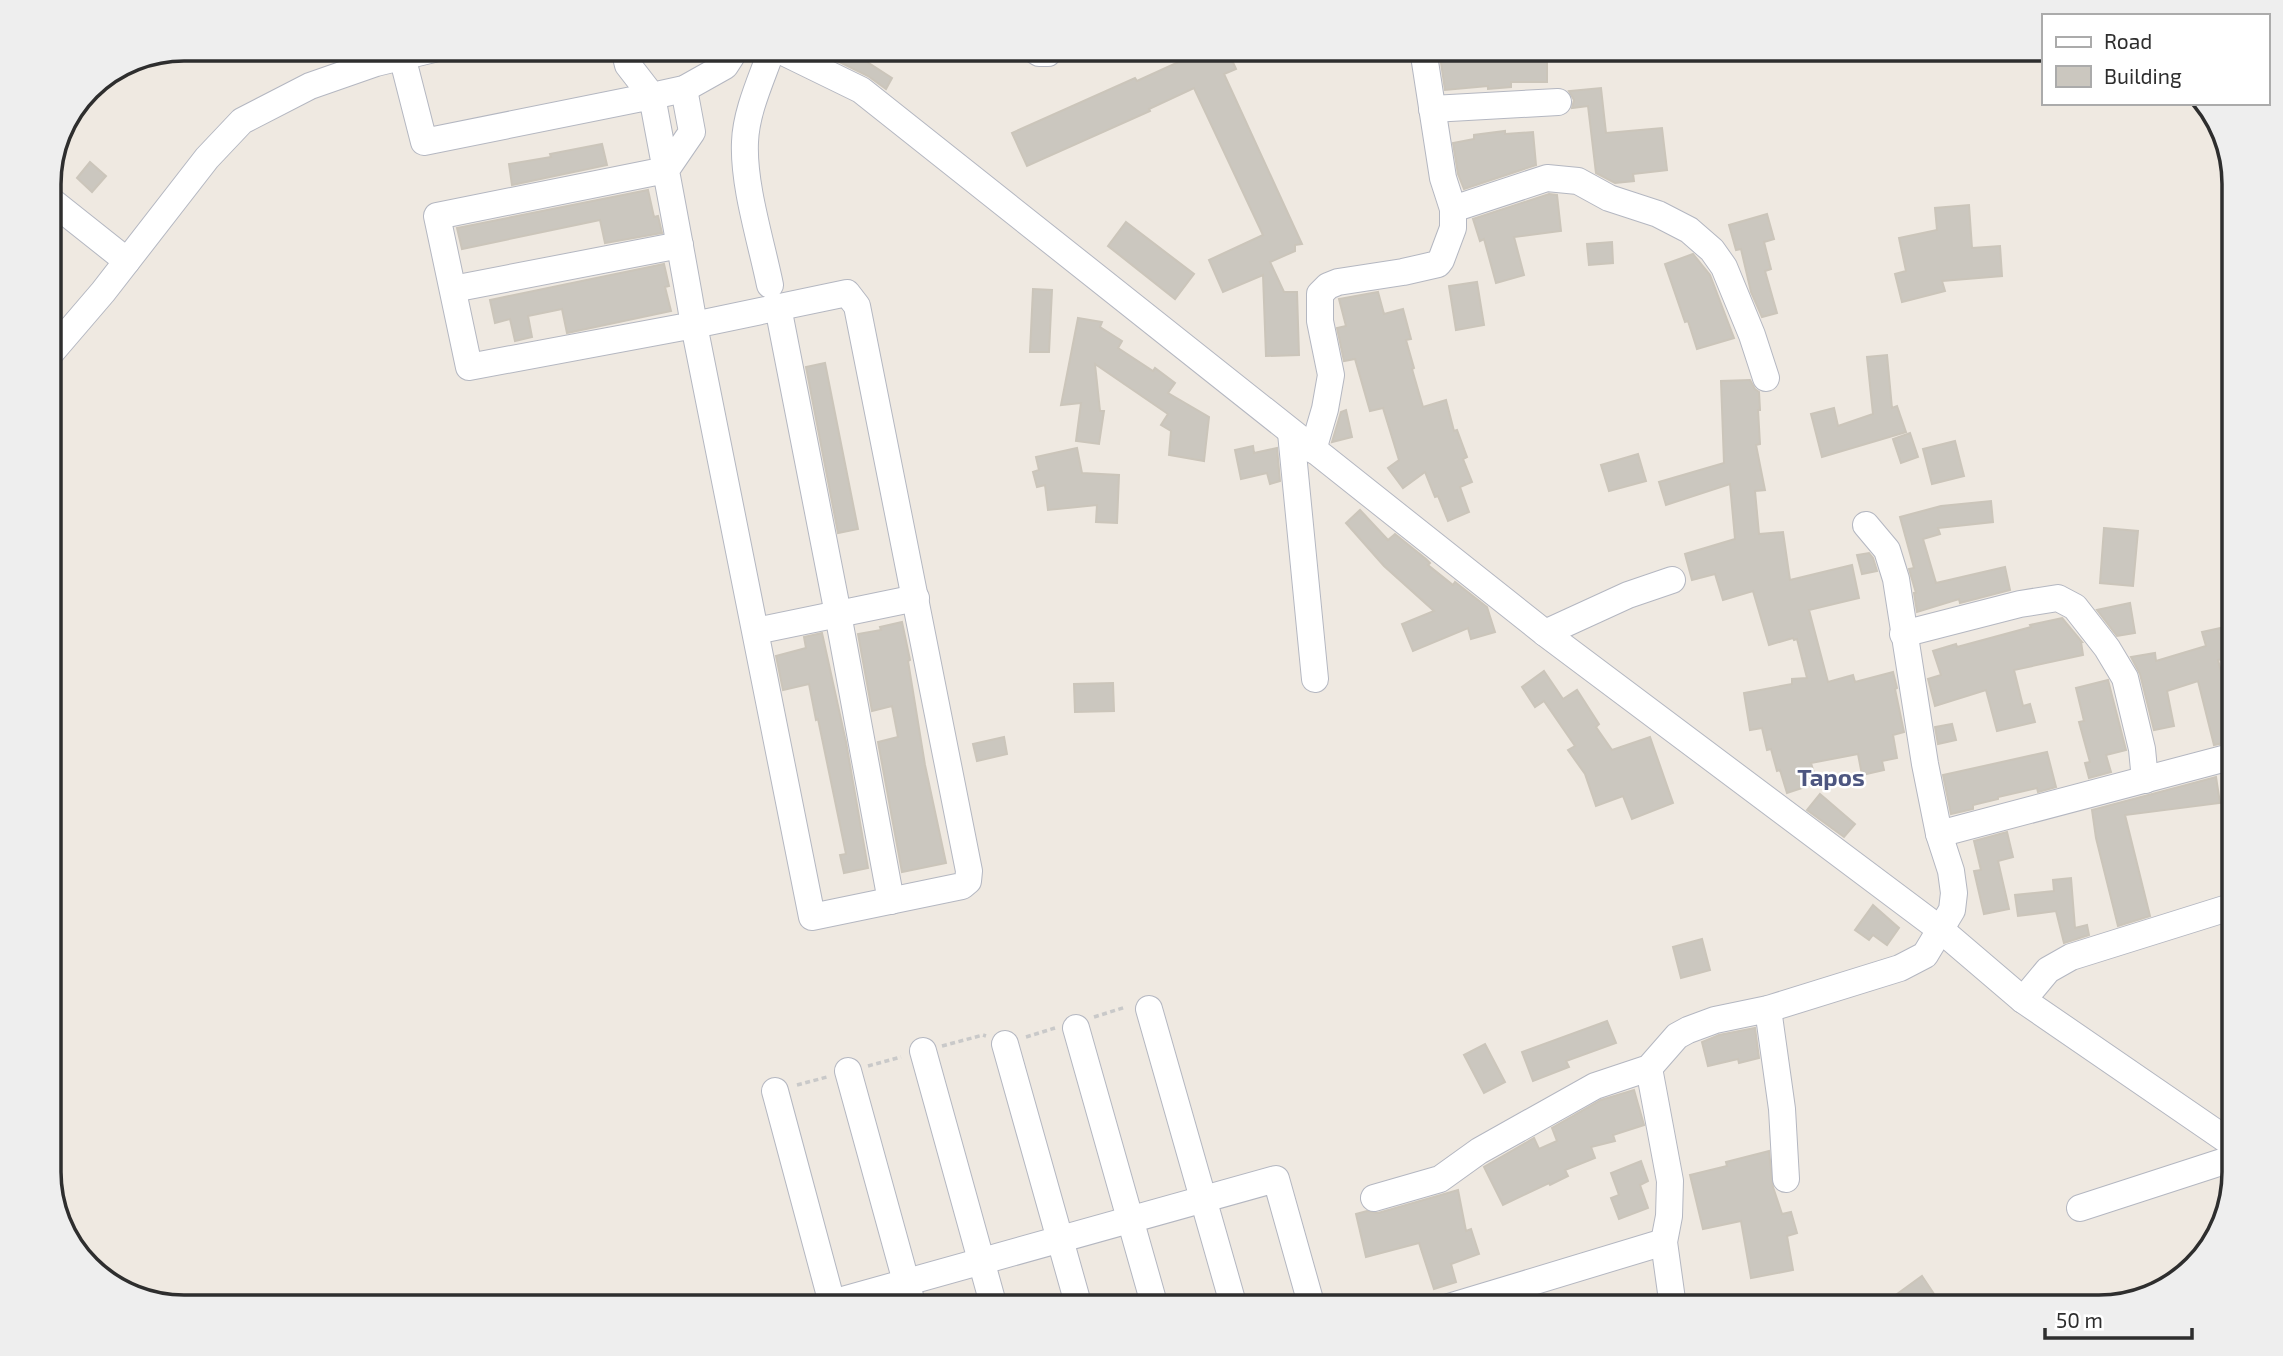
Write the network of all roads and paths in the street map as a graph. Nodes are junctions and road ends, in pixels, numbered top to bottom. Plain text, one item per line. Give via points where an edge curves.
1 (364, 61) edge
2 (403, 61) edge
3 (627, 61) edge
4 (728, 61) edge
5 (770, 61) edge
6 (799, 61) edge
7 (1425, 61) edge
8 (684, 89) junction
9 (652, 96) junction
10 (1558, 102) dead end
11 (1432, 109) junction
12 (666, 170) junction
13 (62, 209) edge
14 (1453, 209) junction
15 (680, 245) junction
16 (127, 261) junction
17 (453, 289) junction
18 (774, 296) junction
19 (694, 325) junction
20 (62, 339) edge
21 (1766, 378) dead end
22 (1291, 433) junction
23 (1314, 450) junction
24 (1866, 525) dead end
25 (1672, 580) dead end
26 (916, 598) junction
27 (838, 614) junction
28 (756, 631) junction
29 (1545, 633) junction
30 (1903, 634) junction
31 (1315, 679) dead end
32 (2222, 759) edge
33 (2145, 780) junction
34 (1939, 834) junction
35 (891, 901) junction
36 (2222, 910) edge
37 (1941, 930) junction
38 (2023, 1000) junction
39 (1149, 1009) joint
40 (1768, 1009) junction
41 (1076, 1028) junction
42 (1004, 1044) junction
43 (923, 1051) junction
44 (1649, 1068) junction
45 (848, 1071) junction
46 (775, 1091) joint
47 (2222, 1137) edge
48 (2222, 1162) edge
49 (1786, 1180) dead end
50 (1374, 1198) dead end
51 (1203, 1199) junction
52 (2080, 1208) dead end
53 (1130, 1220) junction
54 (1060, 1239) junction
55 (1664, 1242) junction
56 (982, 1262) junction
57 (830, 1295) edge
58 (910, 1295) edge
59 (991, 1295) edge
60 (1076, 1295) edge
61 (1152, 1295) edge
62 (1231, 1295) edge
63 (1309, 1295) edge
64 (1489, 1295) edge
65 (1671, 1295) edge

1 - 16 street via 242,121 207,158
2 - 9 street via 424,142
3 - 9 street
4 - 8 street
5 - 18 street via 748,119 745,142 749,183
6 - 22 street via 860,90
7 - 11 street
8 - 9 street
8 - 12 street via 692,132
9 - 12 street
10 - 11 street
11 - 14 street
12 - 15 street
12 - 17 street via 438,216
13 - 16 street
14 - 21 street via 1547,178 1578,181 1689,230 1724,267
14 - 23 street via 1453,228 1438,264 1338,282 1320,294 1320,321 1331,375
15 - 17 street
15 - 19 street
16 - 20 street
17 - 19 street via 469,366
18 - 19 street
18 - 26 street via 847,293 857,306
18 - 27 street
19 - 28 street
22 - 23 street
22 - 31 street
23 - 29 street
24 - 30 street via 1891,560
25 - 29 street
26 - 27 street
26 - 35 street via 969,872 962,886
27 - 28 street
27 - 35 street
28 - 35 street via 812,917
29 - 37 street
30 - 33 street via 2057,598 2075,607 2125,678
30 - 34 street
32 - 33 street
33 - 34 street
34 - 37 street via 1954,893 1952,910
36 - 38 street via 2071,957 2048,970
37 - 38 street
37 - 40 street via 1925,955 1900,968
38 - 47 street
39 - 41 path via 1130,1005 1081,1021
39 - 51 street
40 - 44 street via 1688,1030
40 - 49 street
41 - 42 path via 1053,1028
41 - 53 street
42 - 43 path via 983,1035
42 - 54 street
43 - 45 path
43 - 56 street
44 - 50 street via 1595,1086 1489,1145 1440,1179
44 - 55 street via 1670,1181
45 - 46 path
45 - 58 street
46 - 57 street
48 - 52 street
51 - 53 street
51 - 62 street
51 - 63 street via 1276,1179
53 - 54 street
53 - 61 street
54 - 56 street
54 - 60 street
55 - 64 street
55 - 65 street
56 - 58 street
56 - 59 street

